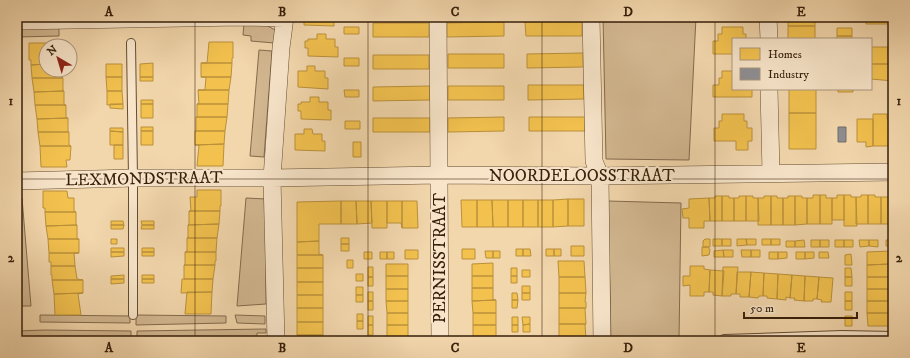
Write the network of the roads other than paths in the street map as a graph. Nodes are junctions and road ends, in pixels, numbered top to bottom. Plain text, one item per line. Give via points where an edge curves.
1 (438, 17) edge
2 (591, 17) edge
3 (768, 17) edge
4 (139, 18) edge
5 (285, 18) edge
6 (17, 21) edge
7 (769, 38) edge
8 (130, 43) dead end
9 (770, 90) edge
10 (893, 172) edge
11 (771, 173) junction
12 (439, 175) junction
13 (600, 176) junction
14 (133, 178) junction
15 (272, 178) junction
16 (17, 181) edge
17 (134, 315) dead end
18 (893, 336) edge
19 (724, 339) dead end
20 (276, 341) edge
21 (440, 341) edge
22 (602, 341) edge

1 - 12 street, PERNISSTRAAT
2 - 13 street via 594,161
3 - 7 street
4 - 5 street
4 - 6 street
5 - 15 street
8 - 14 lane
9 - 11 street
10 - 11 street, NOORDELOOSSTRAAT
11 - 13 street, NOORDELOOSSTRAAT
12 - 13 street, NOORDELOOSSTRAAT
12 - 15 street, NOORDELOOSSTRAAT
12 - 21 street, PERNISSTRAAT
13 - 22 street
14 - 15 street, LEXMONDSTRAAT
14 - 16 street, LEXMONDSTRAAT
14 - 17 lane
15 - 20 street
18 - 19 lane

